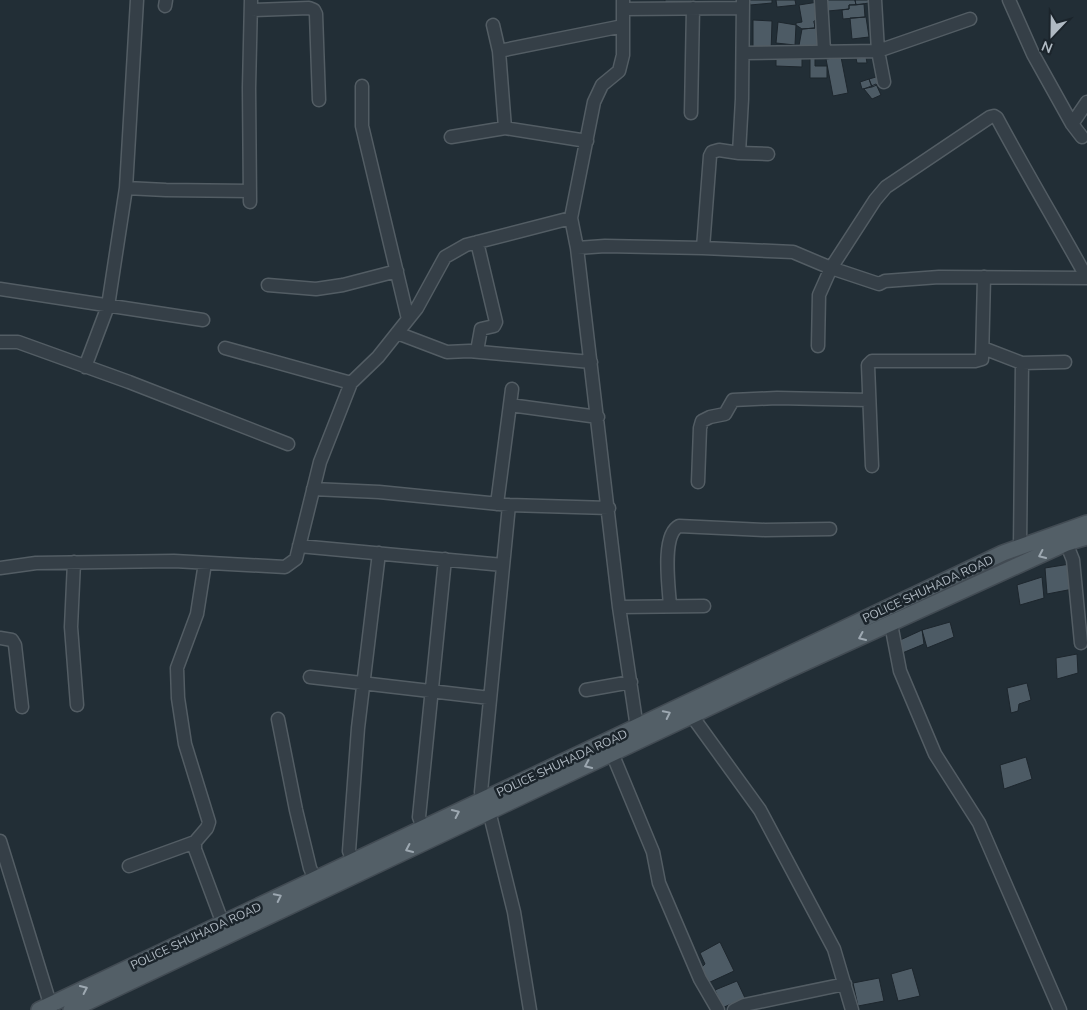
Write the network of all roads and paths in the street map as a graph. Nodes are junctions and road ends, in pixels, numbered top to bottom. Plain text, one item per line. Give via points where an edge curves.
1 (136, 0) edge
2 (821, 0) edge
3 (875, 0) edge
4 (1009, 0) edge
5 (623, 4) edge
6 (743, 4) edge
7 (251, 5) edge
8 (693, 8) junction
9 (970, 19) dead end
10 (492, 25) dead end
11 (623, 26) junction
12 (878, 50) junction
13 (499, 51) junction
14 (824, 51) junction
15 (743, 53) junction
16 (884, 82) dead end
17 (362, 86) dead end
18 (319, 100) dead end
19 (1087, 102) edge
20 (691, 113) dead end
21 (1072, 124) junction
22 (505, 128) junction
23 (451, 137) dead end
24 (1082, 137) dead end
25 (586, 141) junction
26 (739, 153) junction
27 (768, 154) dead end
28 (126, 188) junction
29 (571, 218) junction
30 (477, 242) junction
31 (577, 248) junction
32 (702, 248) junction
33 (831, 268) junction
34 (397, 271) junction
35 (984, 277) junction
36 (1087, 278) edge
37 (268, 285) dead end
38 (0, 289) edge
39 (108, 306) junction
40 (408, 319) junction
41 (203, 320) dead end
42 (397, 333) junction
43 (0, 342) edge
44 (818, 346) dead end
45 (226, 348) dead end
46 (983, 348) junction
47 (477, 352) junction
48 (591, 362) junction
49 (1065, 362) dead end
50 (1022, 363) junction
51 (85, 367) junction
52 (351, 383) junction
53 (512, 389) dead end
54 (869, 400) junction
55 (510, 405) junction
56 (598, 416) junction
57 (288, 444) dead end
58 (872, 466) dead end
59 (698, 482) dead end
60 (313, 489) junction
61 (503, 505) junction
62 (609, 508) junction
63 (1087, 523) edge
64 (830, 529) dead end
65 (1064, 537) junction
66 (1087, 537) edge
67 (299, 546) junction
68 (1020, 547) junction
69 (379, 553) junction
70 (445, 559) junction
71 (74, 562) junction
72 (205, 563) junction
73 (503, 565) junction
74 (0, 568) edge
75 (619, 606) junction
76 (670, 606) junction
77 (704, 606) dead end
78 (891, 624) junction
79 (0, 638) edge
80 (1080, 643) dead end
81 (780, 667) junction
82 (310, 677) dead end
83 (364, 682) junction
84 (631, 682) junction
85 (586, 690) dead end
86 (431, 691) junction
87 (490, 698) junction
88 (77, 705) dead end
89 (22, 707) dead end
90 (692, 716) junction
91 (278, 719) dead end
92 (637, 728) junction
93 (612, 753) junction
94 (505, 797) junction
95 (487, 805) junction
96 (424, 828) junction
97 (0, 841) edge
98 (195, 842) junction
99 (354, 861) junction
100 (129, 866) dead end
101 (315, 879) junction
102 (223, 924) junction
103 (845, 984) junction
104 (47, 1008) edge
105 (71, 1010) edge
106 (530, 1010) edge
107 (718, 1010) edge
108 (734, 1010) edge
109 (852, 1010) edge
110 (1060, 1010) edge

1 - 28 street
2 - 14 street
3 - 12 street
4 - 21 street via 1033,54
5 - 8 street
5 - 11 street
6 - 8 street
6 - 15 street
7 - 18 street via 314,10
7 - 28 street via 250,197
8 - 20 street
9 - 12 street
10 - 13 street
11 - 13 street
11 - 25 street via 624,55 619,71 602,85 594,102
12 - 14 street
12 - 16 street
13 - 22 street
14 - 15 street
15 - 26 street
17 - 34 street via 362,126
19 - 21 street
21 - 24 street
22 - 23 street
22 - 25 street
25 - 29 street
26 - 27 street
26 - 32 street via 719,150 710,156
28 - 39 street
29 - 30 street
29 - 31 street
30 - 40 street via 445,257
30 - 47 street via 496,322 490,328 481,329
31 - 32 street
31 - 48 street
32 - 33 street via 793,252
33 - 35 street via 879,284 884,281
33 - 36 street via 886,188 994,116
33 - 44 street via 819,295
34 - 37 street via 316,289
34 - 40 street
35 - 36 street
35 - 46 street
38 - 39 street
39 - 41 street
39 - 51 street
40 - 42 street
42 - 47 street via 447,352
42 - 52 street
43 - 51 street via 18,342
45 - 52 street
46 - 50 street
46 - 54 street via 982,359 975,361 872,361 868,365
47 - 48 street
48 - 56 street
49 - 50 street
50 - 68 street
51 - 57 street
52 - 60 street via 320,462
53 - 55 street
54 - 58 street
54 - 59 street via 733,400 725,414 702,421
55 - 56 street
55 - 61 street
56 - 62 street
60 - 61 street via 379,492
60 - 67 street
61 - 62 street
61 - 73 street
62 - 75 street
63 - 65 main road, POLICE SHUHADA ROAD
64 - 76 street via 679,526 670,535 668,551
65 - 66 main road, POLICE SHUHADA ROAD
65 - 68 main road, POLICE SHUHADA ROAD
65 -> 78 main road, POLICE SHUHADA ROAD
65 - 80 street via 1073,560
67 - 69 street
67 - 72 street via 296,559 285,567
68 - 81 main road, POLICE SHUHADA ROAD
69 - 70 street
69 - 83 street
70 - 73 street
70 - 86 street
71 - 72 street
71 - 74 street
71 - 88 street via 71,627
72 - 98 street via 197,614 177,668 185,744 209,822
73 - 87 street
75 - 76 street
75 - 84 street
76 - 77 street
78 -> 81 main road, POLICE SHUHADA ROAD
78 - 110 street via 900,671 935,754 979,823
79 - 89 street via 12,640 15,646
81 - 90 main road, POLICE SHUHADA ROAD
92 -> 81 main road, POLICE SHUHADA ROAD
82 - 83 street
83 - 86 street
83 - 99 street via 349,851
84 - 85 street
84 - 92 street
86 - 87 street
86 - 96 street via 419,817
87 - 95 street via 481,792
90 - 93 main road, POLICE SHUHADA ROAD
90 - 103 street via 760,810 834,950
91 - 101 street via 296,810
92 - 94 main road, POLICE SHUHADA ROAD
93 -> 94 main road, POLICE SHUHADA ROAD
93 - 107 street via 652,852 659,883 700,979
94 - 95 main road, POLICE SHUHADA ROAD
96 -> 95 main road, POLICE SHUHADA ROAD
95 -> 105 main road, POLICE SHUHADA ROAD via 226,938
95 - 106 street via 514,912
96 - 99 main road, POLICE SHUHADA ROAD
97 - 104 street
98 - 100 street
98 - 102 street
99 - 101 main road, POLICE SHUHADA ROAD
102 -> 101 main road, POLICE SHUHADA ROAD
104 -> 102 main road, POLICE SHUHADA ROAD
103 - 108 street via 744,1005
103 - 109 street

